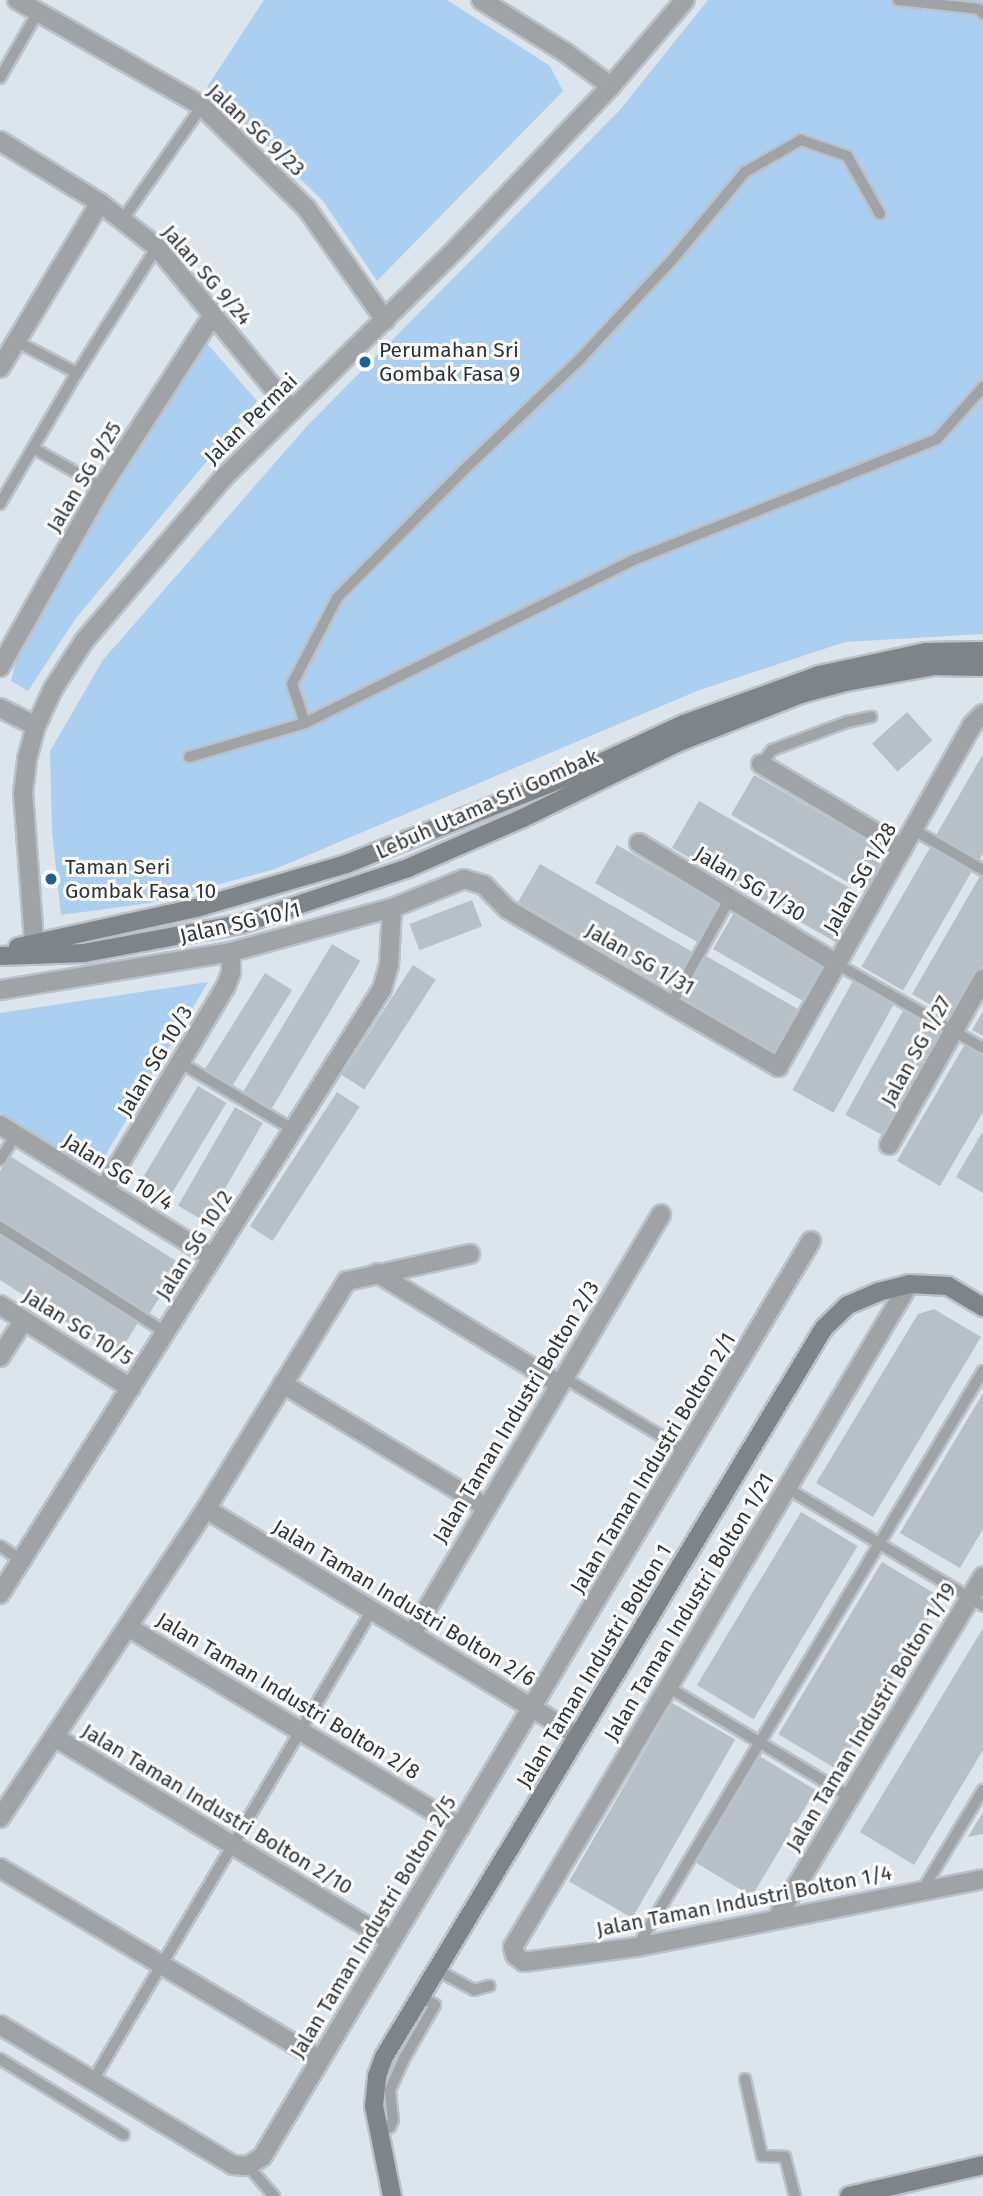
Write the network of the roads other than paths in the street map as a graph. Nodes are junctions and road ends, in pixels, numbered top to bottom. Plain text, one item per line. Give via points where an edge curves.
1 (18, 0) edge
2 (481, 0) edge
3 (685, 0) edge
4 (898, 0) edge
5 (38, 12) junction
6 (983, 14) edge
7 (0, 78) edge
8 (611, 86) junction
9 (202, 106) junction
10 (0, 141) edge
11 (100, 203) junction
12 (880, 214) dead end
13 (123, 219) junction
14 (157, 247) junction
15 (214, 315) junction
16 (385, 320) junction
17 (6, 354) edge
18 (77, 373) junction
19 (983, 387) edge
20 (292, 411) junction
21 (33, 448) junction
22 (102, 487) junction
23 (0, 504) edge
24 (983, 651) edge
25 (0, 667) edge
26 (983, 667) edge
27 (0, 708) edge
28 (983, 714) edge
29 (871, 717) dead end
30 (305, 723) junction
31 (36, 726) junction
32 (190, 757) dead end
33 (761, 764) joint
34 (914, 830) junction
35 (639, 843) dead end
36 (903, 849) junction
37 (983, 870) edge
38 (484, 885) joint
39 (730, 898) junction
40 (392, 908) junction
41 (35, 949) junction
42 (231, 952) junction
43 (0, 954) edge
44 (837, 964) junction
45 (983, 979) edge
46 (0, 990) edge
47 (671, 1004) junction
48 (953, 1031) junction
49 (983, 1048) edge
50 (181, 1063) junction
51 (778, 1067) joint
52 (0, 1125) edge
53 (294, 1130) junction
54 (16, 1134) junction
55 (889, 1145) dead end
56 (0, 1160) edge
57 (104, 1189) junction
58 (661, 1214) dead end
59 (0, 1227) edge
60 (811, 1241) dead end
61 (470, 1254) dead end
62 (212, 1257) junction
63 (377, 1273) junction
64 (909, 1284) junction
65 (0, 1305) edge
66 (983, 1307) edge
67 (24, 1320) junction
68 (165, 1332) junction
69 (0, 1357) edge
70 (983, 1371) edge
71 (561, 1381) junction
72 (283, 1384) junction
73 (131, 1388) junction
74 (686, 1451) junction
75 (787, 1488) junction
76 (486, 1507) junction
77 (206, 1509) junction
78 (879, 1543) junction
79 (0, 1546) edge
80 (21, 1560) junction
81 (983, 1576) edge
82 (0, 1594) edge
83 (976, 1602) edge
84 (372, 1610) junction
85 (128, 1626) junction
86 (412, 1634) junction
87 (668, 1687) junction
88 (534, 1708) junction
89 (301, 1728) junction
90 (578, 1736) junction
91 (56, 1738) junction
92 (759, 1742) junction
93 (983, 1790) edge
94 (850, 1797) junction
95 (0, 1818) edge
96 (460, 1826) junction
97 (231, 1844) junction
98 (0, 1868) edge
99 (983, 1879) edge
100 (923, 1889) junction
101 (777, 1918) junction
102 (391, 1941) junction
103 (636, 1947) junction
104 (515, 1955) joint
105 (161, 1964) junction
106 (438, 1969) junction
107 (489, 1986) dead end
108 (0, 2025) edge
109 (0, 2059) edge
110 (319, 2059) junction
111 (745, 2079) dead end
112 (92, 2082) junction
113 (124, 2135) dead end
114 (983, 2165) edge
115 (248, 2166) junction
116 (917, 2188) edge
117 (274, 2196) edge
118 (392, 2196) edge
119 (795, 2196) edge
120 (849, 2196) edge

1 - 5 street, Jalan SG 9/23
2 - 8 street
3 - 8 street, Jalan Permai
4 - 6 lane via 979,9
5 - 7 lane
5 - 9 street, Jalan SG 9/23
8 - 16 street, Jalan Permai
9 - 13 lane
9 - 16 street, Jalan SG 9/23 via 307,209
10 - 11 street, Jalan SG 9/24
11 - 13 street, Jalan SG 9/24
11 - 17 street
12 - 30 lane via 847,156 801,140 745,172 580,359 337,598 292,684
13 - 14 street, Jalan SG 9/24
14 - 15 street, Jalan SG 9/24
14 - 18 lane
15 - 20 street, Jalan SG 9/24
15 - 22 street, Jalan SG 9/25
16 - 20 street, Jalan Permai
17 - 18 lane
18 - 21 lane
19 - 30 lane via 937,439 636,559
20 - 31 street, Jalan Permai via 223,478 93,631 53,688
21 - 22 lane
21 - 23 lane
22 - 25 street, Jalan SG 9/25
24 - 41 street, Lebuh Utama Sri Gombak via 926,652 819,675 684,724 592,767 346,864
26 - 41 street, Lebuh Utama Sri Gombak via 934,666 801,694 677,743 408,868 241,924 84,953
27 - 31 street
28 - 34 street, Jalan SG 1/28 via 971,725
29 - 33 lane via 772,750
30 - 32 lane
31 - 41 street, Jalan Permai via 23,793
33 - 36 street
34 - 36 street, Jalan SG 1/28
34 - 37 lane
35 - 39 street, Jalan SG 1/30
36 - 44 street, Jalan SG 1/28
38 - 40 street, Jalan SG 10/1 via 464,879
38 - 47 street, Jalan SG 1/31 via 507,909
39 - 44 street, Jalan SG 1/30
39 - 47 lane
40 - 42 street, Jalan SG 10/1
40 - 53 street, Jalan SG 10/2 via 387,977
41 - 43 street, Lebuh Utama Sri Gombak
42 - 46 street, Jalan SG 10/1
42 - 50 street, Jalan SG 10/3 via 226,986
44 - 48 lane
44 - 51 street, Jalan SG 1/28
45 - 48 street, Jalan SG 1/27
47 - 51 street, Jalan SG 1/31
48 - 49 lane
48 - 55 street, Jalan SG 1/27
50 - 53 lane
50 - 57 street, Jalan SG 10/3
52 - 54 street, Jalan SG 10/4
53 - 62 street, Jalan SG 10/2
54 - 56 lane
54 - 57 street, Jalan SG 10/4
57 - 62 street, Jalan SG 10/4
58 - 71 street, Jalan Taman Industri Bolton 2/3
59 - 68 lane
60 - 74 street, Jalan Taman Industri Bolton 2/1
61 - 63 street
62 - 68 street, Jalan SG 10/2
63 - 71 street
63 - 72 street via 346,1281
64 - 66 street, Jalan Taman Industri Bolton 1 via 948,1286
64 - 75 street, Jalan Taman Industri Bolton 1/21
64 - 90 street, Jalan Taman Industri Bolton 1 via 848,1305 824,1328
65 - 67 street, Jalan SG 10/5
67 - 69 street
67 - 73 street, Jalan SG 10/5
68 - 73 street, Jalan SG 10/2
70 - 78 lane
71 - 74 lane
71 - 76 street, Jalan Taman Industri Bolton 2/3
72 - 76 street
72 - 77 street
73 - 80 street, Jalan SG 10/2
74 - 88 street, Jalan Taman Industri Bolton 2/1
75 - 78 lane
75 - 87 street, Jalan Taman Industri Bolton 1/21
76 - 86 street, Jalan Taman Industri Bolton 2/3
77 - 84 street, Jalan Taman Industri Bolton 2/6
77 - 85 street
78 - 83 lane
78 - 92 lane
79 - 80 lane
80 - 82 street, Jalan SG 10/2
81 - 83 street, Jalan Taman Industri Bolton 1/19
83 - 94 street, Jalan Taman Industri Bolton 1/19
84 - 86 street, Jalan Taman Industri Bolton 2/6
84 - 89 lane
85 - 89 street, Jalan Taman Industri Bolton 2/8
85 - 91 street
86 - 88 street, Jalan Taman Industri Bolton 2/6
87 - 92 lane
87 - 104 street, Jalan Taman Industri Bolton 1/21 via 516,1939
88 - 90 street, Jalan Taman Industri Bolton 2/6
88 - 96 street, Jalan Taman Industri Bolton 2/5
89 - 96 street, Jalan Taman Industri Bolton 2/8
89 - 97 lane
90 - 106 street, Jalan Taman Industri Bolton 1
91 - 95 street
91 - 97 street, Jalan Taman Industri Bolton 2/10
92 - 94 lane
92 - 103 lane
93 - 100 lane
94 - 101 street, Jalan Taman Industri Bolton 1/19
96 - 102 street, Jalan Taman Industri Bolton 2/5
97 - 102 street, Jalan Taman Industri Bolton 2/10
97 - 105 lane
98 - 105 street
99 - 100 street, Jalan Taman Industri Bolton 1/4
100 - 101 street, Jalan Taman Industri Bolton 1/4
101 - 103 street, Jalan Taman Industri Bolton 1/4
102 - 110 street, Jalan Taman Industri Bolton 2/5
103 - 104 street, Jalan Taman Industri Bolton 1/4 via 524,1962
105 - 110 street
105 - 112 lane
106 - 107 lane via 474,1990
106 - 118 street, Jalan Taman Industri Bolton 1 via 377,2076 374,2106
108 - 112 street
109 - 113 lane
110 - 115 street, Jalan Taman Industri Bolton 2/5 via 262,2157
111 - 119 lane via 762,2156 785,2157
112 - 115 street via 233,2165
114 - 116 street
115 - 117 lane
116 - 120 street

